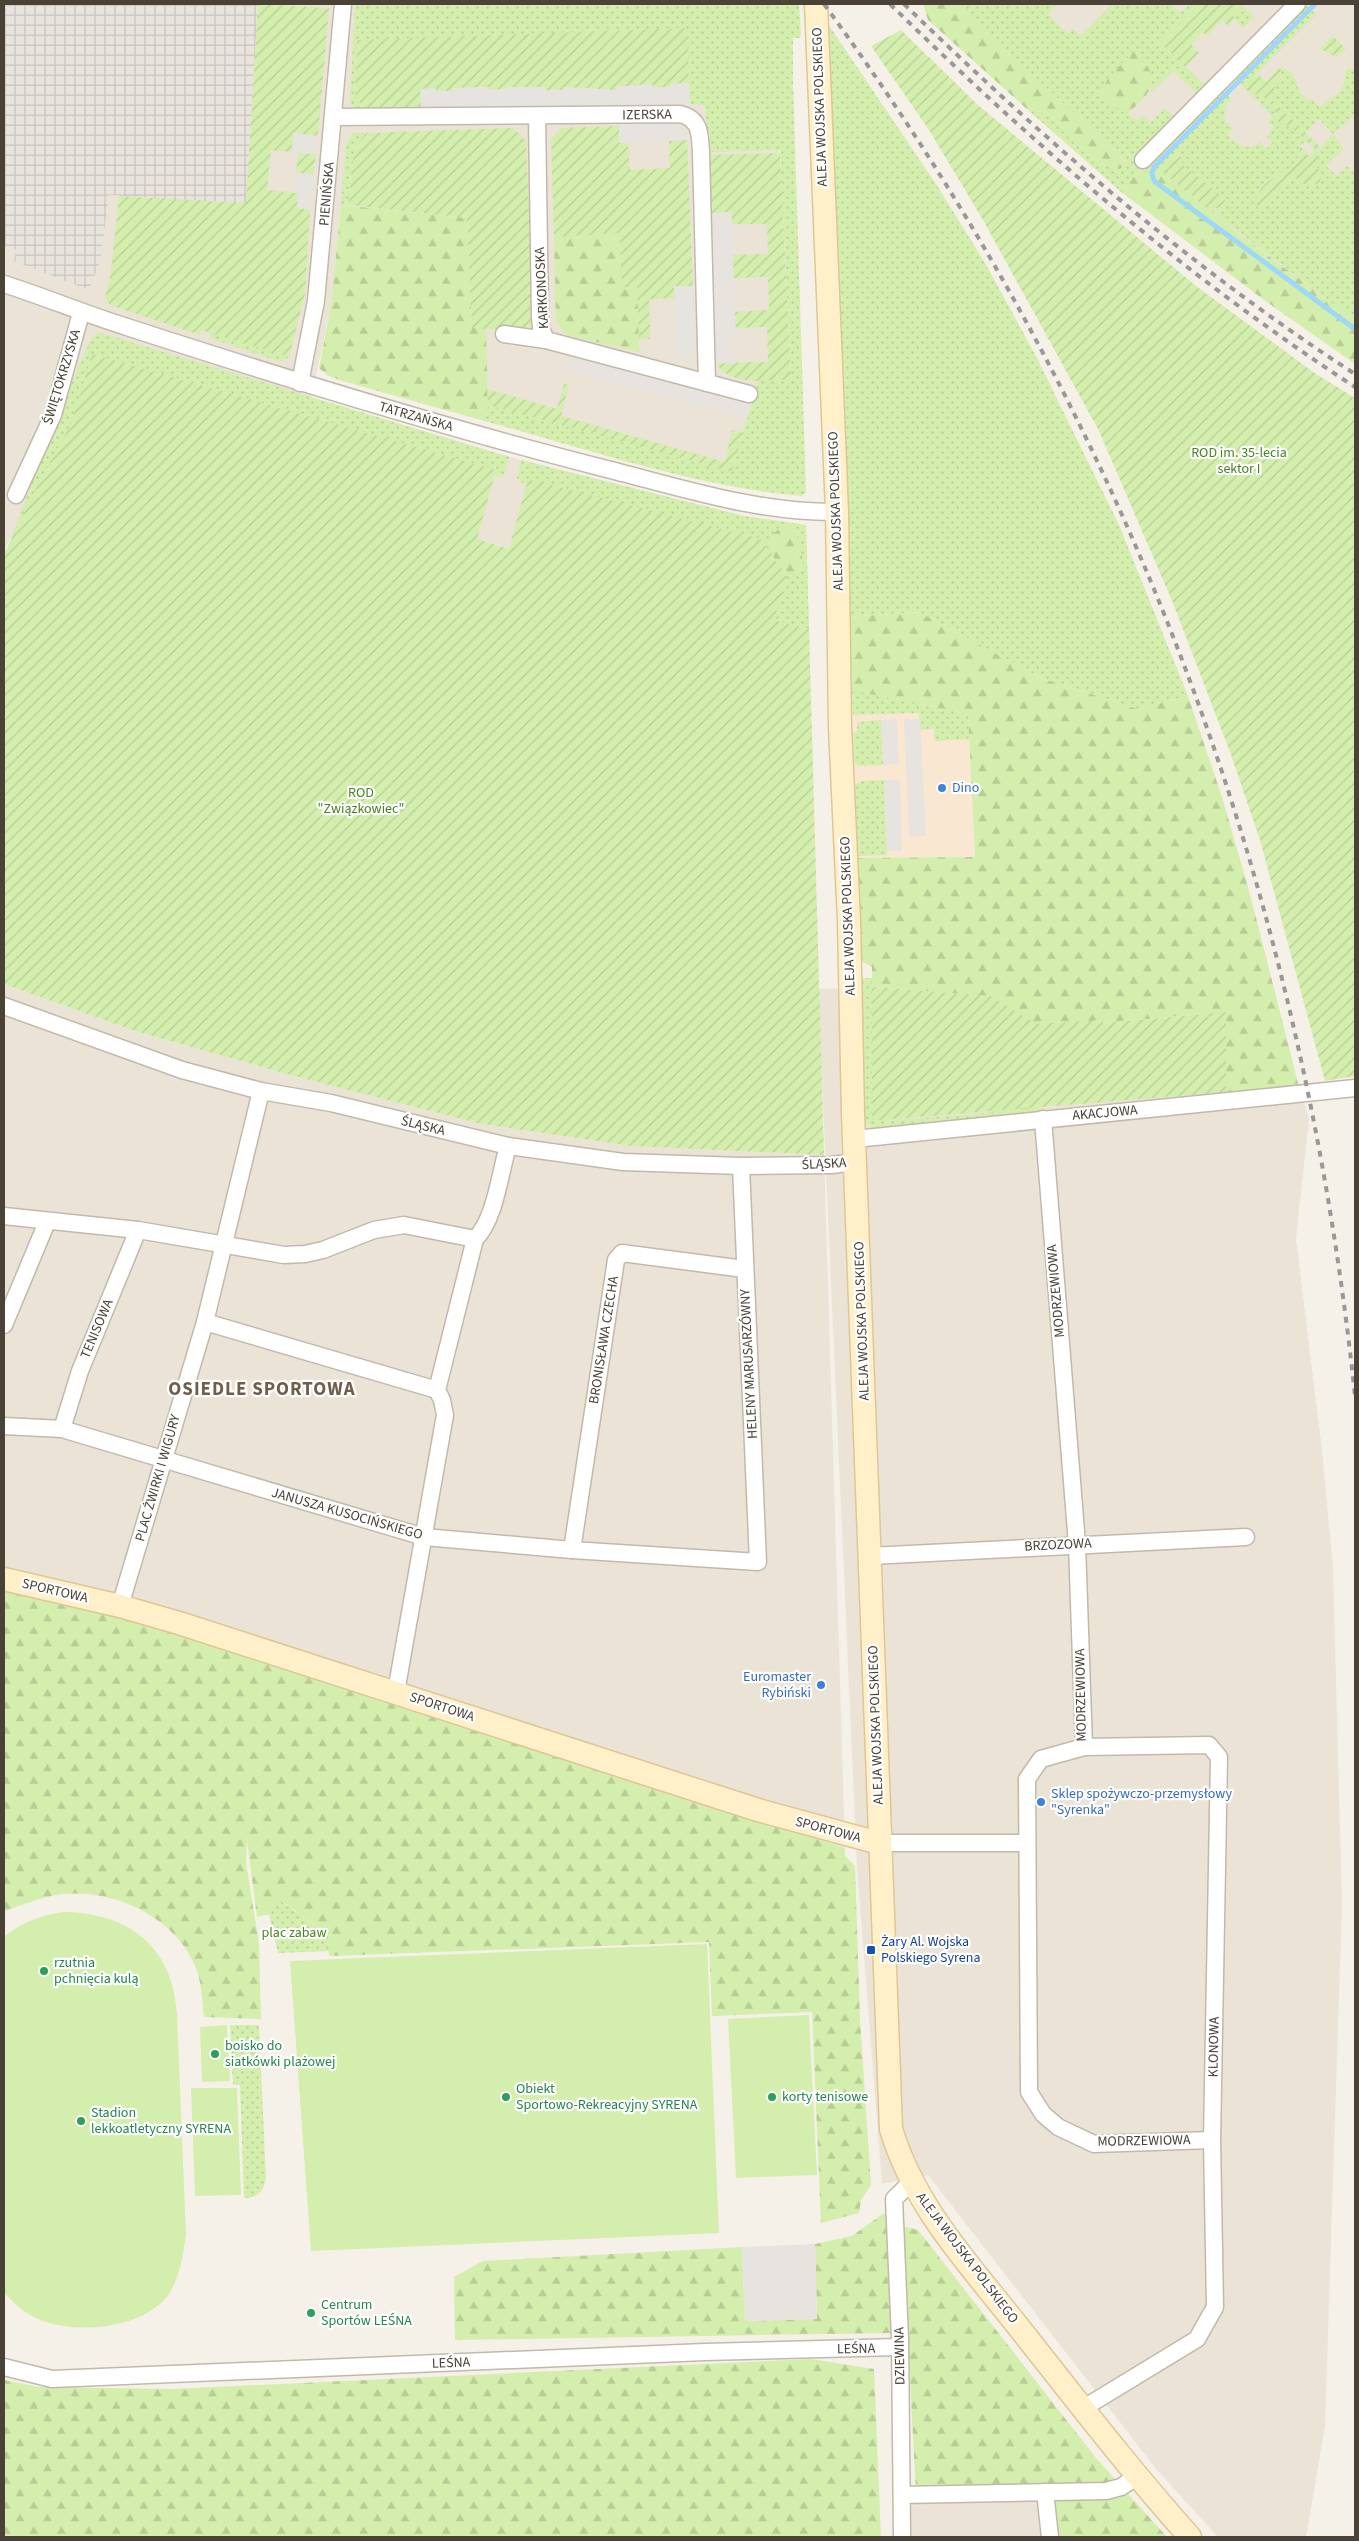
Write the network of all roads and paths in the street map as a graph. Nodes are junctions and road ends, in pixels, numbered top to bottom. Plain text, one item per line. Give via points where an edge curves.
1 (342, 4) edge
2 (816, 4) edge
3 (1297, 4) edge
4 (537, 116) junction
5 (334, 117) junction
6 (1143, 160) dead end
7 (4, 284) edge
8 (81, 312) junction
9 (504, 334) dead end
10 (546, 340) junction
11 (300, 383) junction
12 (707, 383) junction
13 (749, 394) dead end
14 (16, 495) dead end
15 (837, 512) junction
16 (4, 1006) edge
17 (1355, 1088) edge
18 (261, 1091) junction
19 (1043, 1119) junction
20 (855, 1139) junction
21 (508, 1146) junction
22 (856, 1162) junction
23 (741, 1166) junction
24 (4, 1216) edge
25 (47, 1222) junction
26 (138, 1230) junction
27 (475, 1239) junction
28 (224, 1245) junction
29 (744, 1269) junction
30 (205, 1322) junction
31 (4, 1326) edge
32 (437, 1390) junction
33 (4, 1426) edge
34 (62, 1429) junction
35 (163, 1460) junction
36 (424, 1537) junction
37 (1246, 1537) dead end
38 (1077, 1544) junction
39 (572, 1550) junction
40 (870, 1556) junction
41 (758, 1562) joint
42 (4, 1579) edge
43 (120, 1606) junction
44 (396, 1692) junction
45 (1084, 1747) junction
46 (879, 1843) junction
47 (1026, 1843) junction
48 (1212, 2140) junction
49 (911, 2182) junction
50 (899, 2347) junction
51 (4, 2368) edge
52 (1082, 2408) junction
53 (1136, 2477) junction
54 (1045, 2492) junction
55 (902, 2495) junction
56 (902, 2537) edge
57 (1050, 2537) edge
58 (1190, 2537) edge

1 - 5 street, PIENIŃSKA
2 - 15 street, ALEJA WOJSKA POLSKIEGO
3 - 6 street
4 - 5 street, IZERSKA
4 - 10 street, KARKONOSKA via 540,316
4 - 12 street, IZERSKA via 680,114 690,117 700,129
5 - 11 street, PIENIŃSKA via 316,301
7 - 8 street, TATRZAŃSKA
8 - 11 street, TATRZAŃSKA
8 - 14 street, ŚWIĘTOKRZYSKA via 53,415
9 - 10 street
10 - 12 street, KARKONOSKA
11 - 15 street, TATRZAŃSKA via 518,446 729,500 796,511
12 - 13 street, KARKONOSKA
15 - 20 street, ALEJA WOJSKA POLSKIEGO via 840,727
16 - 18 street, ŚLĄSKA via 182,1070
17 - 19 street, AKACJOWA
18 - 21 street, ŚLĄSKA via 331,1103
18 - 28 street, PLAC ŻWIRKI I WIGURY
19 - 20 street, AKACJOWA
19 - 38 street, MODRZEWIOWA
20 - 22 street, ALEJA WOJSKA POLSKIEGO
21 - 23 street, ŚLĄSKA via 623,1162
21 - 27 street via 488,1219
22 - 23 street, ŚLĄSKA
22 - 40 street, ALEJA WOJSKA POLSKIEGO
23 - 29 street, HELENY MARUSARZÓWNY
24 - 25 street
25 - 26 street
25 - 31 street
26 - 28 street
26 - 34 street, TENISOWA via 80,1371
27 - 28 street via 404,1225 374,1230 305,1254 284,1255
27 - 32 street
28 - 30 street, PLAC ŻWIRKI I WIGURY
29 - 39 street, BRONISŁAWA CZECHA via 622,1253 616,1260
29 - 41 street, HELENY MARUSARZÓWNY
30 - 32 street
30 - 35 street, PLAC ŻWIRKI I WIGURY
32 - 36 street via 445,1416
33 - 34 street, JANUSZA KUSOCIŃSKIEGO
34 - 35 street, JANUSZA KUSOCIŃSKIEGO
35 - 36 street, JANUSZA KUSOCIŃSKIEGO
35 - 43 street, PLAC ŻWIRKI I WIGURY
36 - 39 street, JANUSZA KUSOCIŃSKIEGO
36 - 44 street
37 - 38 street, BRZOZOWA
38 - 40 street, BRZOZOWA
38 - 45 street, MODRZEWIOWA
39 - 41 street, JANUSZA KUSOCIŃSKIEGO
40 - 46 street, ALEJA WOJSKA POLSKIEGO
42 - 43 street, SPORTOWA
43 - 44 street, SPORTOWA
44 - 46 street, SPORTOWA via 758,1810
45 - 47 street, MODRZEWIOWA via 1042,1759 1027,1779
45 - 48 street, KLONOWA via 1209,1744 1219,1756
46 - 47 street
46 - 49 street, ALEJA WOJSKA POLSKIEGO via 891,2129 899,2158
47 - 48 street, MODRZEWIOWA via 1029,2092 1043,2114 1058,2127 1094,2144
48 - 52 street, KLONOWA via 1215,2307 1197,2339
49 - 50 street, DZIEWINA via 894,2199
49 - 52 street, ALEJA WOJSKA POLSKIEGO via 931,2215
50 - 51 street, LEŚNA via 52,2379
50 - 55 street, DZIEWINA
52 - 53 street, ALEJA WOJSKA POLSKIEGO
53 - 54 street via 1116,2490
53 - 58 street, ALEJA WOJSKA POLSKIEGO
54 - 55 street
54 - 57 street
55 - 56 street, DZIEWINA

